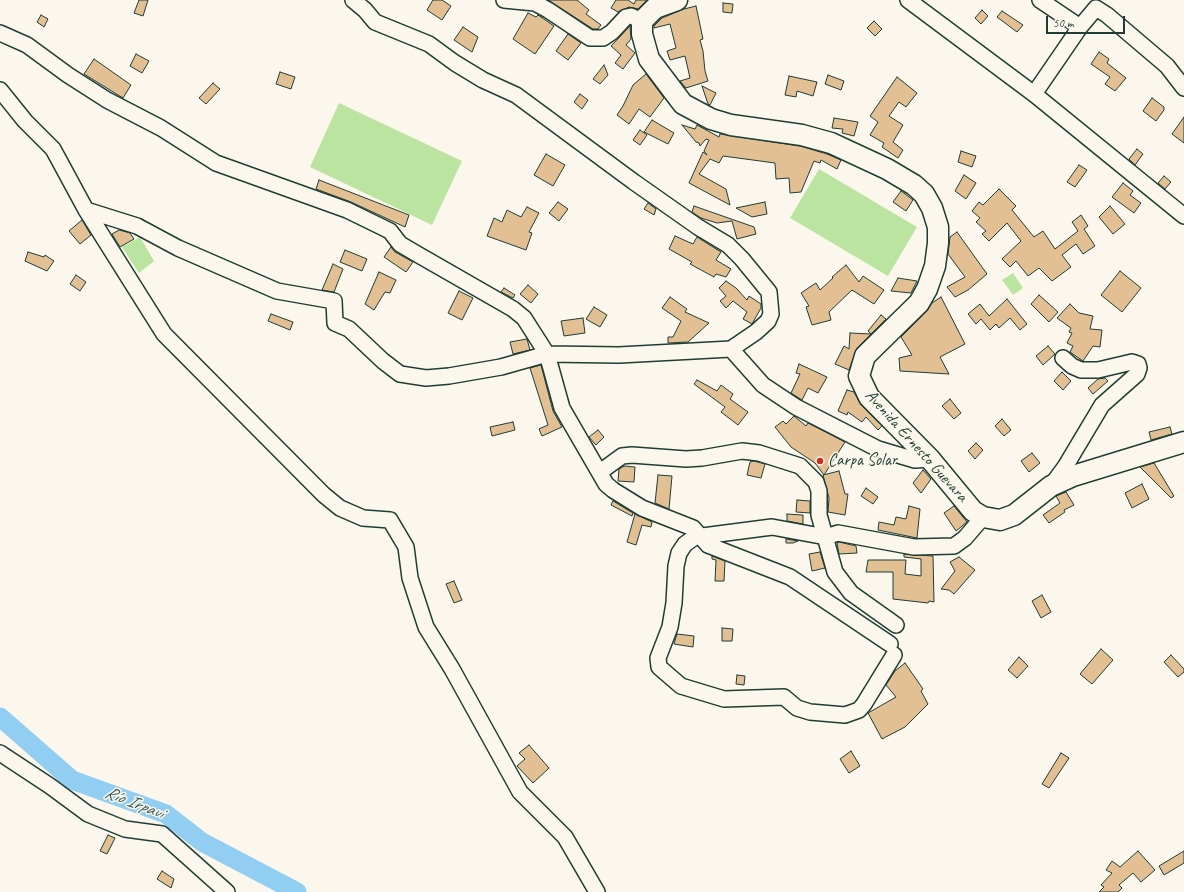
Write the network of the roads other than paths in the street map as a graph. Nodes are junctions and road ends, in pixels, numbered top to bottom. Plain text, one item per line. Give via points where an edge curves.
1 (353, 0) edge
2 (504, 0) edge
3 (677, 0) edge
4 (908, 0) edge
5 (1040, 0) edge
6 (642, 21) junction
7 (1080, 27) junction
8 (0, 33) edge
9 (1184, 88) edge
10 (0, 90) edge
11 (1034, 94) junction
12 (86, 210) junction
13 (1184, 216) edge
14 (731, 349) junction
15 (547, 354) junction
16 (1063, 358) dead end
17 (1184, 442) edge
18 (930, 459) junction
19 (600, 472) junction
20 (1051, 486) junction
21 (983, 517) junction
22 (701, 536) junction
23 (826, 537) junction
24 (896, 625) dead end
25 (0, 753) edge
26 (227, 892) edge
27 (597, 892) edge

1 - 14 street via 375,22 429,44 483,80 516,95 604,161 728,246 769,292 771,302 768,321
2 - 6 street via 535,3 590,38 603,38 631,16
3 - 6 main road via 655,8
4 - 11 street
5 - 7 street
6 - 18 main road, Avenida Ernesto Guevara via 642,34 649,60 683,104 711,119 731,125 802,135 831,143 887,169 924,194 938,227 935,266 931,278 919,303 865,356 859,376 869,397
7 - 9 street via 1096,8 1167,66
7 - 11 street
8 - 15 street via 27,45 107,100 161,128 216,163 347,210 390,231 400,244 513,309 524,318
10 - 12 street via 25,121 53,149
11 - 13 street
12 - 15 street via 137,226 178,248 277,291 334,302 335,323 349,329 400,374 426,378 449,376
12 - 27 street via 164,334 208,380 340,508 363,518 390,520 406,546 410,578 426,627 520,792 564,837
14 - 15 street via 619,355
14 - 18 street via 763,384 796,407 878,449 915,460
15 - 19 street via 562,408
16 - 20 street via 1081,370 1098,370 1132,362 1138,364 1139,368 1137,374 1102,405
17 - 20 main road, Avenida Ernesto Guevara via 1073,476
18 - 21 main road, Avenida Ernesto Guevara via 973,510
19 - 22 street via 606,484 642,508 693,528
19 - 23 street via 622,456 686,459 742,451 759,453 800,466 816,482 819,491 819,515
20 - 21 main road, Avenida Ernesto Guevara via 1014,516 1000,520
21 - 23 street via 954,546 914,547 838,533
22 - 22 street via 690,540 679,553 670,627 658,658 659,667 681,686 724,699 784,697 797,708 810,712 845,715 859,710 892,649 790,577 708,545
22 - 23 street via 772,527
23 - 24 street via 829,556 843,584 851,593
25 - 26 street via 88,814 125,829 162,834

